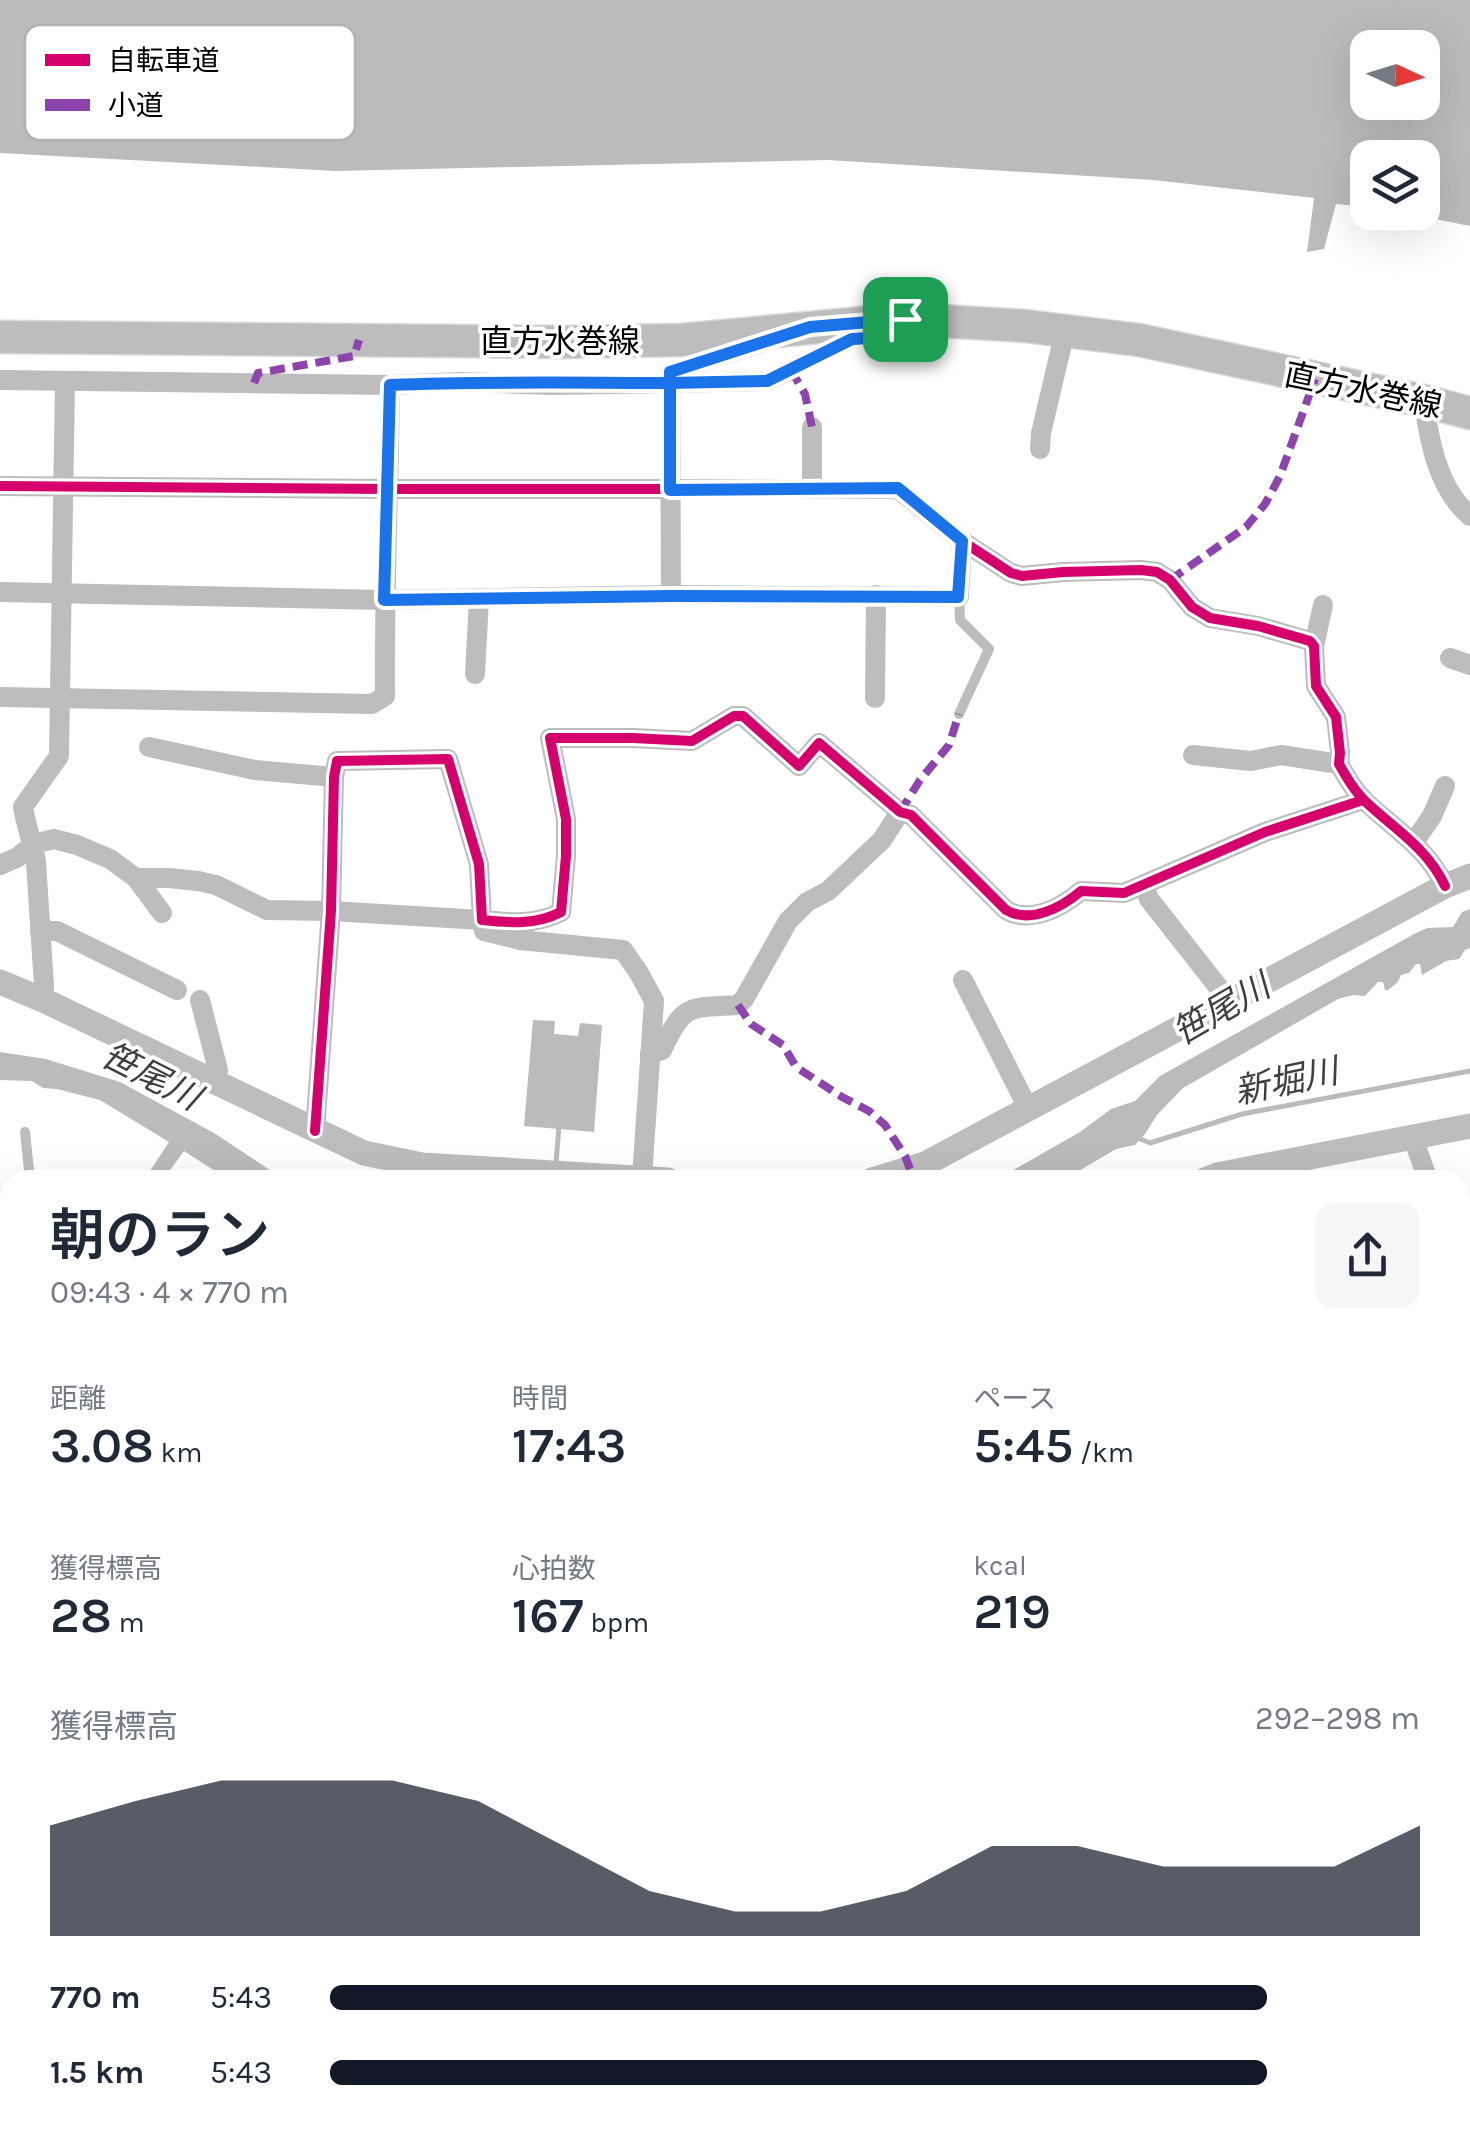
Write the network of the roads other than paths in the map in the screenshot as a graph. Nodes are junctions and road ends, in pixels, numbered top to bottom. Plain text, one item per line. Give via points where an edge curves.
1 (905, 319) junction
2 (810, 327) junction
3 (1065, 331) junction
4 (0, 337) edge
5 (791, 370) joint
6 (0, 380) edge
7 (64, 382) junction
8 (670, 383) junction
9 (390, 385) junction
10 (1424, 402) junction
11 (1470, 414) edge
12 (812, 427) dead end
13 (1040, 449) dead end
14 (0, 486) edge
15 (64, 488) junction
16 (812, 488) junction
17 (389, 489) junction
18 (670, 490) junction
19 (1470, 516) edge
20 (962, 541) junction
21 (0, 592) edge
22 (60, 593) junction
23 (876, 595) junction
24 (671, 596) junction
25 (958, 597) junction
26 (479, 599) junction
27 (384, 600) junction
28 (1323, 606) dead end
29 (1314, 646) junction
30 (475, 674) dead end
31 (0, 698) edge
32 (61, 698) junction
33 (874, 698) dead end
34 (959, 714) dead end
35 (150, 747) dead end
36 (1192, 755) dead end
37 (1338, 764) junction
38 (334, 777) junction
39 (1444, 786) dead end
40 (1364, 800) junction
41 (0, 806) edge
42 (23, 806) junction
43 (900, 812) junction
44 (1414, 842) junction
45 (33, 844) junction
46 (0, 865) edge
47 (1470, 876) edge
48 (136, 878) junction
49 (1144, 885) junction
50 (1445, 886) junction
51 (331, 911) junction
52 (162, 913) dead end
53 (482, 920) junction
54 (40, 932) junction
55 (963, 980) dead end
56 (0, 982) edge
57 (177, 990) dead end
58 (43, 1000) junction
59 (200, 1000) dead end
60 (1230, 1002) junction
61 (650, 1054) junction
62 (213, 1082) junction
63 (1029, 1110) junction
64 (1470, 1126) edge
65 (25, 1132) dead end
66 (315, 1132) junction
67 (1413, 1138) junction
68 (29, 1170) edge
69 (501, 1170) edge
70 (643, 1170) edge
71 (905, 1170) edge
72 (1243, 1170) edge
73 (1424, 1170) edge

1 - 2 main road, 直方水巻線
1 - 3 main road, 直方水巻線
1 - 5 lane via 904,336 852,339
2 - 4 main road, 直方水巻線 via 681,340 566,342
2 - 8 street via 670,372
3 - 10 main road, 直方水巻線 via 1139,340
3 - 13 street
5 - 8 street via 767,381
6 - 7 street
7 - 9 street
7 - 15 street
8 - 9 street
8 - 18 street
9 - 17 street
10 - 11 main road, 直方水巻線
10 - 19 street via 1441,476
12 - 16 street
14 - 15 street
15 - 17 street
15 - 22 street
16 - 18 street
16 - 20 street via 898,488
17 - 18 street
17 - 27 street
18 - 24 street
20 - 25 street
20 - 29 street via 1022,576 1157,572 1210,618
21 - 22 street
22 - 27 street
22 - 32 street
23 - 24 street
23 - 25 street
23 - 33 street
24 - 26 street
25 - 34 lane via 960,620 989,649
26 - 27 street
26 - 30 street
27 - 32 street via 385,696 372,704
28 - 29 street
29 - 37 street via 1316,686 1336,717
31 - 32 street
32 - 42 street via 59,756
35 - 38 street via 255,770
36 - 37 street via 1251,761 1281,755
37 - 40 street
38 - 51 street
38 - 53 street via 337,761 448,759 479,864
39 - 44 street
40 - 44 street
40 - 49 street via 1265,832
41 - 42 street
42 - 45 street
43 - 49 street via 911,814 1017,917 1082,892 1124,894
43 - 53 street via 819,743 798,766 743,716 692,741 550,738 566,819 561,912 522,924
43 - 61 street via 882,840 788,921 738,1005 684,1013 662,1050
44 - 50 street
45 - 46 street
45 - 48 street via 54,839 77,845
45 - 54 street
47 - 50 street
48 - 51 street via 198,880 267,910
48 - 52 street
49 - 60 street
50 - 60 street
51 - 53 street
51 - 66 street
53 - 61 street via 484,931 520,940 623,950 654,1001
54 - 57 street via 57,931
54 - 58 street
55 - 63 street
56 - 58 street
58 - 62 street
59 - 62 street via 218,1070
60 - 63 street
61 - 70 street
62 - 66 street
63 - 71 street
64 - 67 street
65 - 68 lane
66 - 69 street via 364,1154
67 - 72 street
67 - 73 street

